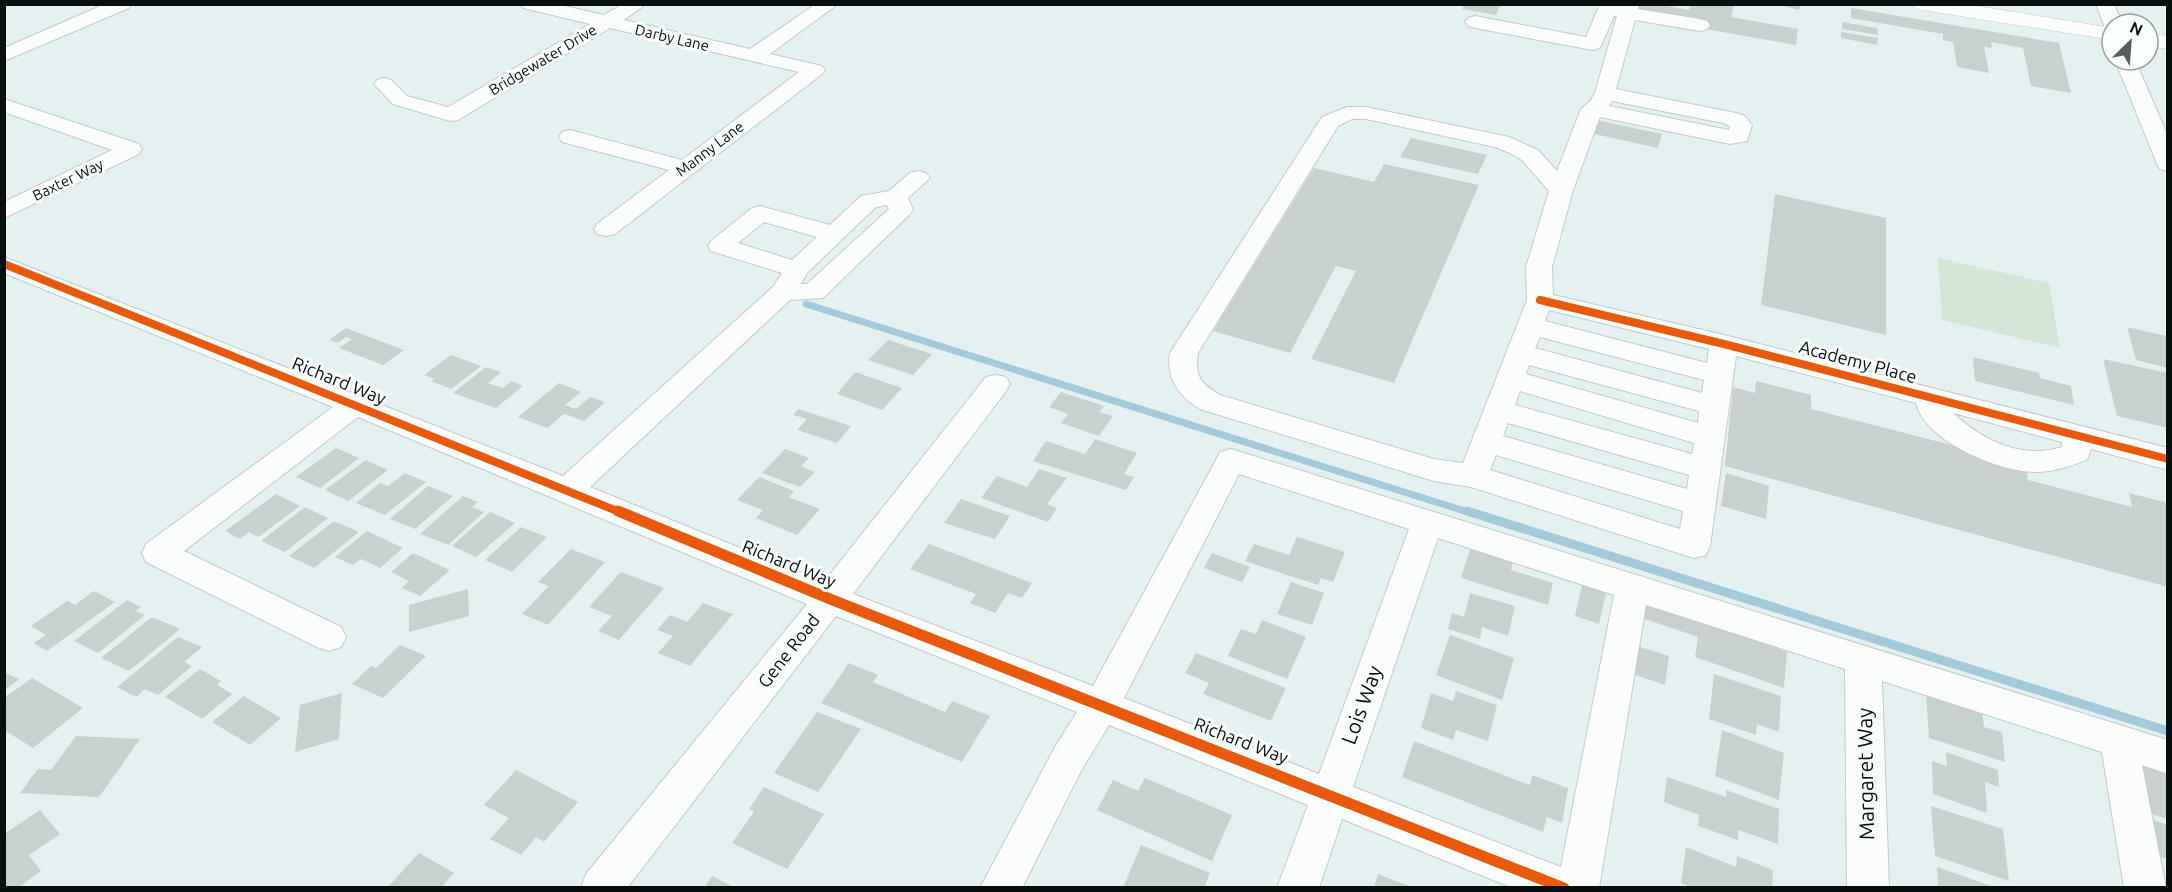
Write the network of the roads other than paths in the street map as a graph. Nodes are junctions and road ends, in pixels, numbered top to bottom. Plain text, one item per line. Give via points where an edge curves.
1 (122, 4) edge
2 (530, 4) edge
3 (637, 4) edge
4 (829, 4) edge
5 (1922, 4) edge
6 (1977, 4) edge
7 (1616, 7) edge
8 (1475, 22) dead end
9 (2100, 22) edge
10 (606, 23) junction
11 (1700, 25) dead end
12 (2100, 32) edge
13 (4, 55) edge
14 (753, 56) junction
15 (815, 70) joint
16 (2130, 72) edge
17 (384, 84) dead end
18 (1599, 101) junction
19 (4, 105) edge
20 (570, 137) dead end
21 (2168, 164) edge
22 (686, 168) junction
23 (918, 178) dead end
24 (1561, 190) junction
25 (897, 197) junction
26 (4, 211) edge
27 (606, 229) dead end
28 (835, 234) junction
29 (4, 264) edge
30 (797, 269) junction
31 (783, 292) junction
32 (1525, 339) junction
33 (1724, 344) junction
34 (1720, 375) junction
35 (996, 384) dead end
36 (356, 405) junction
37 (1716, 406) junction
38 (1498, 410) junction
39 (1710, 437) junction
40 (1486, 442) junction
41 (2168, 459) edge
42 (1706, 469) junction
43 (1473, 476) junction
44 (567, 490) junction
45 (1701, 504) junction
46 (1427, 523) junction
47 (1632, 587) junction
48 (830, 599) junction
49 (329, 638) dead end
50 (1863, 660) junction
51 (1101, 705) junction
52 (2118, 741) junction
53 (2168, 757) edge
54 (1330, 794) junction
55 (601, 888) edge
56 (1000, 888) edge
57 (1298, 888) edge
58 (1564, 888) edge
59 (1578, 888) edge
60 (1868, 888) edge
61 (2145, 888) edge

1 - 13 street
2 - 10 street, Darby Lane
3 - 10 street, Bridgewater Drive
4 - 14 street
5 - 12 main road
6 - 9 main road
7 - 8 street via 1593,44
7 - 11 street
7 - 18 street
10 - 14 street, Darby Lane
10 - 17 street, Bridgewater Drive via 450,115 400,100
14 - 15 street, Darby Lane
15 - 22 street, Manny Lane
16 - 21 street
18 - 18 street via 1730,137 1739,136 1741,125 1728,118
18 - 24 street
19 - 26 street, Baxter Way via 131,149
20 - 22 street
22 - 27 street, Manny Lane
23 - 25 street
24 - 32 street via 1539,267
24 - 43 street via 1530,155 1501,142 1366,113 1337,116 1184,353 1181,370 1186,383 1210,402 1434,470
25 - 28 street via 869,201
25 - 31 street via 901,210 814,292
28 - 30 street
28 - 30 street via 760,213 720,246
29 - 36 street, Richard Way
30 - 31 street
31 - 44 street
32 - 33 street, Academy Place
32 - 34 street
32 - 37 street
32 - 38 street
32 - 39 street
33 - 34 street
33 - 41 street, Academy Place via 1932,398 1930,405 1941,421 1960,436 2011,458 2038,463 2061,461 2076,453 2078,436
34 - 37 street
35 - 48 street, Gene Road
36 - 44 street, Richard Way
36 - 49 street via 158,553
37 - 39 street
38 - 40 street
38 - 42 street
39 - 42 street
40 - 43 street
40 - 45 street
42 - 45 street
43 - 45 street via 1694,546
44 - 48 street, Richard Way
46 - 47 street
46 - 51 street via 1231,460
46 - 54 street, Lois Way
47 - 50 street
47 - 59 street
48 - 51 street, Richard Way
48 - 55 street, Gene Road
50 - 52 street
50 - 60 street, Margaret Way
51 - 54 street, Richard Way
51 - 56 street
52 - 53 street
52 - 61 street
54 - 57 street, Lois Way
54 - 58 street, Richard Way

